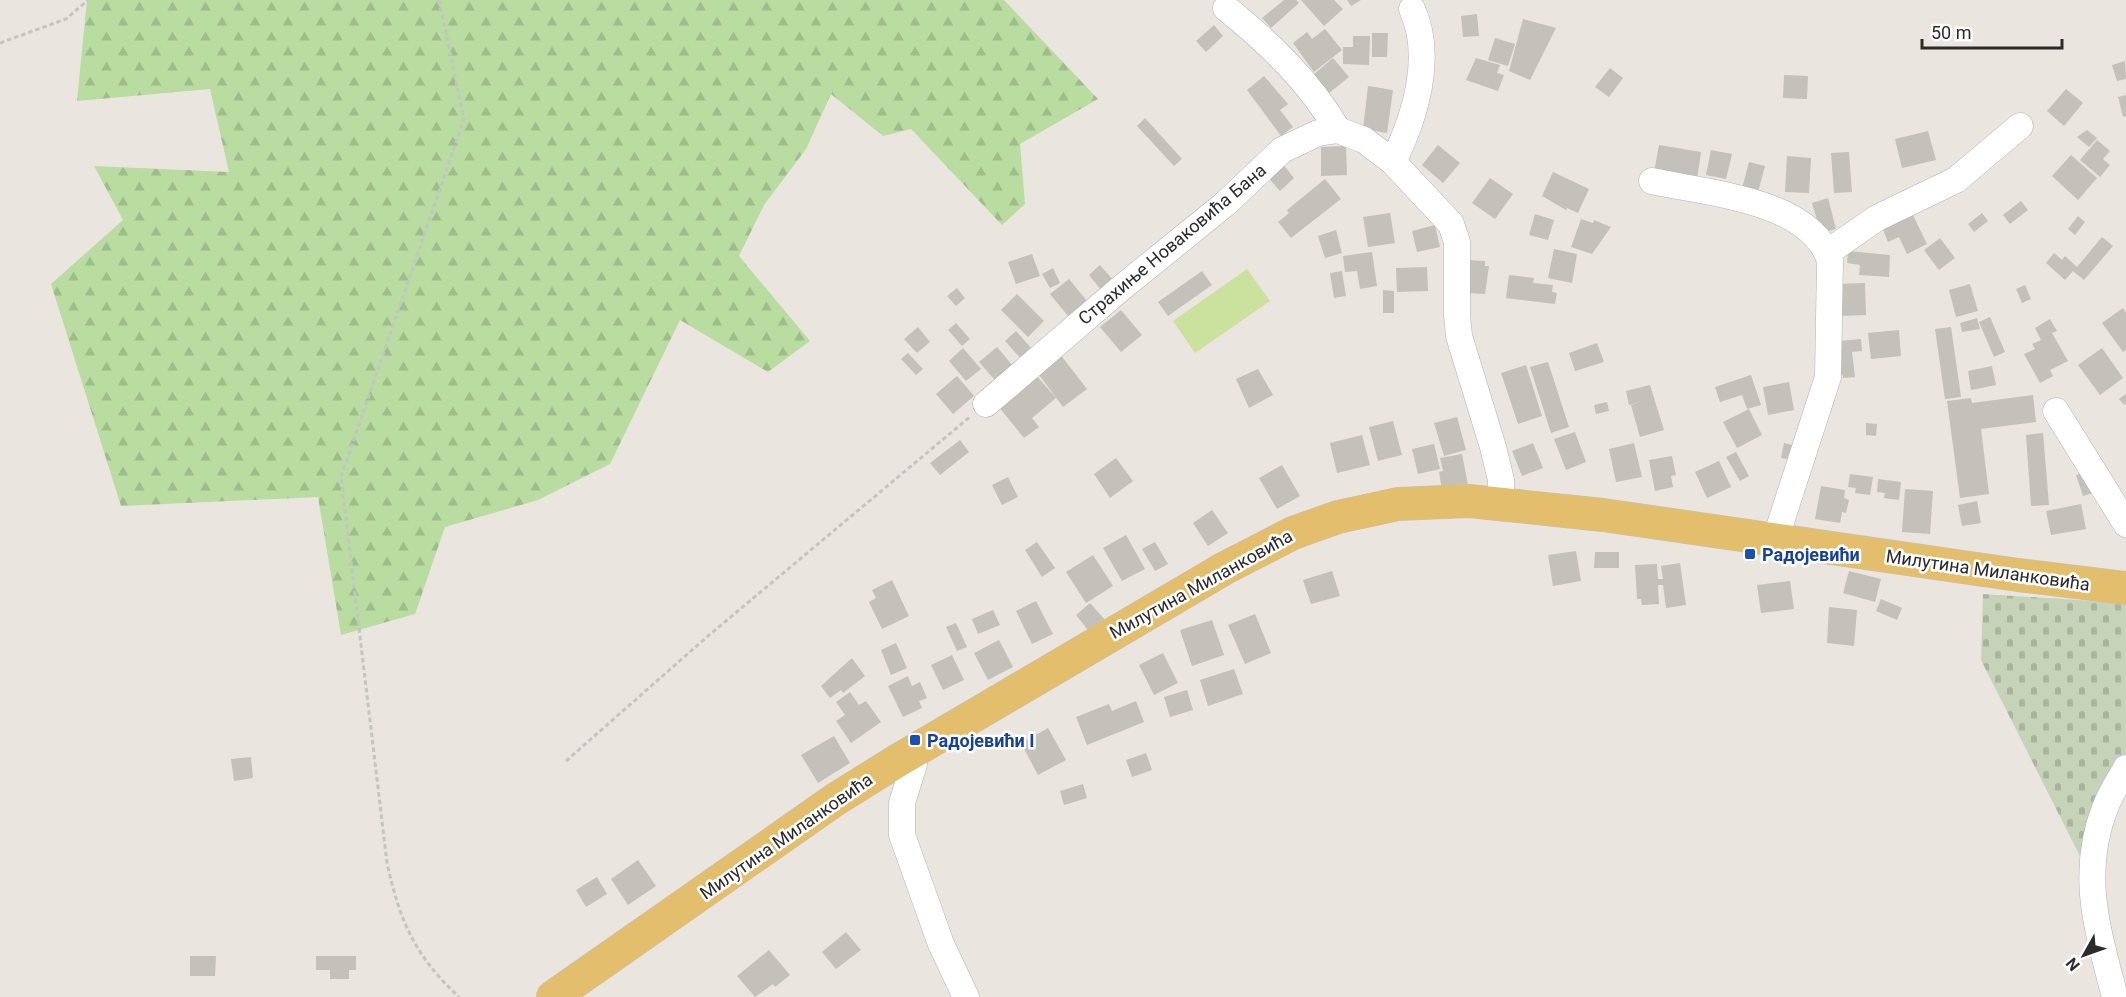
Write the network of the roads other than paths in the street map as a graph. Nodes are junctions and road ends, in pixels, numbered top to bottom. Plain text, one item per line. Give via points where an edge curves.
1 (1226, 8) dead end
2 (1412, 9) dead end
3 (2020, 126) dead end
4 (1338, 130) junction
5 (1393, 162) junction
6 (1652, 181) dead end
7 (1827, 252) junction
8 (986, 404) road end
9 (2056, 411) dead end
10 (1501, 504) junction
11 (2126, 524) edge
12 (1775, 540) junction
13 (2126, 588) edge
14 (914, 752) junction
15 (2126, 768) edge
16 (553, 997) edge
17 (966, 997) edge
18 (2115, 997) edge

1 - 4 street via 1289,65
2 - 5 street via 1422,36 1422,66 1409,121
3 - 7 street via 1956,180 1877,218
4 - 5 street via 1364,140
4 - 8 street, Страхиње Новаковића Бана via 1318,133 1282,150 1225,204
5 - 10 street via 1446,217 1455,232 1459,336 1493,447 1501,480
6 - 7 street via 1765,206 1809,227
7 - 12 street via 1828,377
9 - 11 street
10 - 12 main road, Милутина Миланковића
10 - 14 main road, Милутина Миланковића via 1447,500 1398,504 1338,517 1293,533 1176,595
12 - 13 main road, Милутина Миланковића
14 - 16 main road, Милутина Миланковића via 836,799
14 - 17 street via 902,802 902,835 941,944
15 - 18 street via 2105,808 2091,867 2092,900

